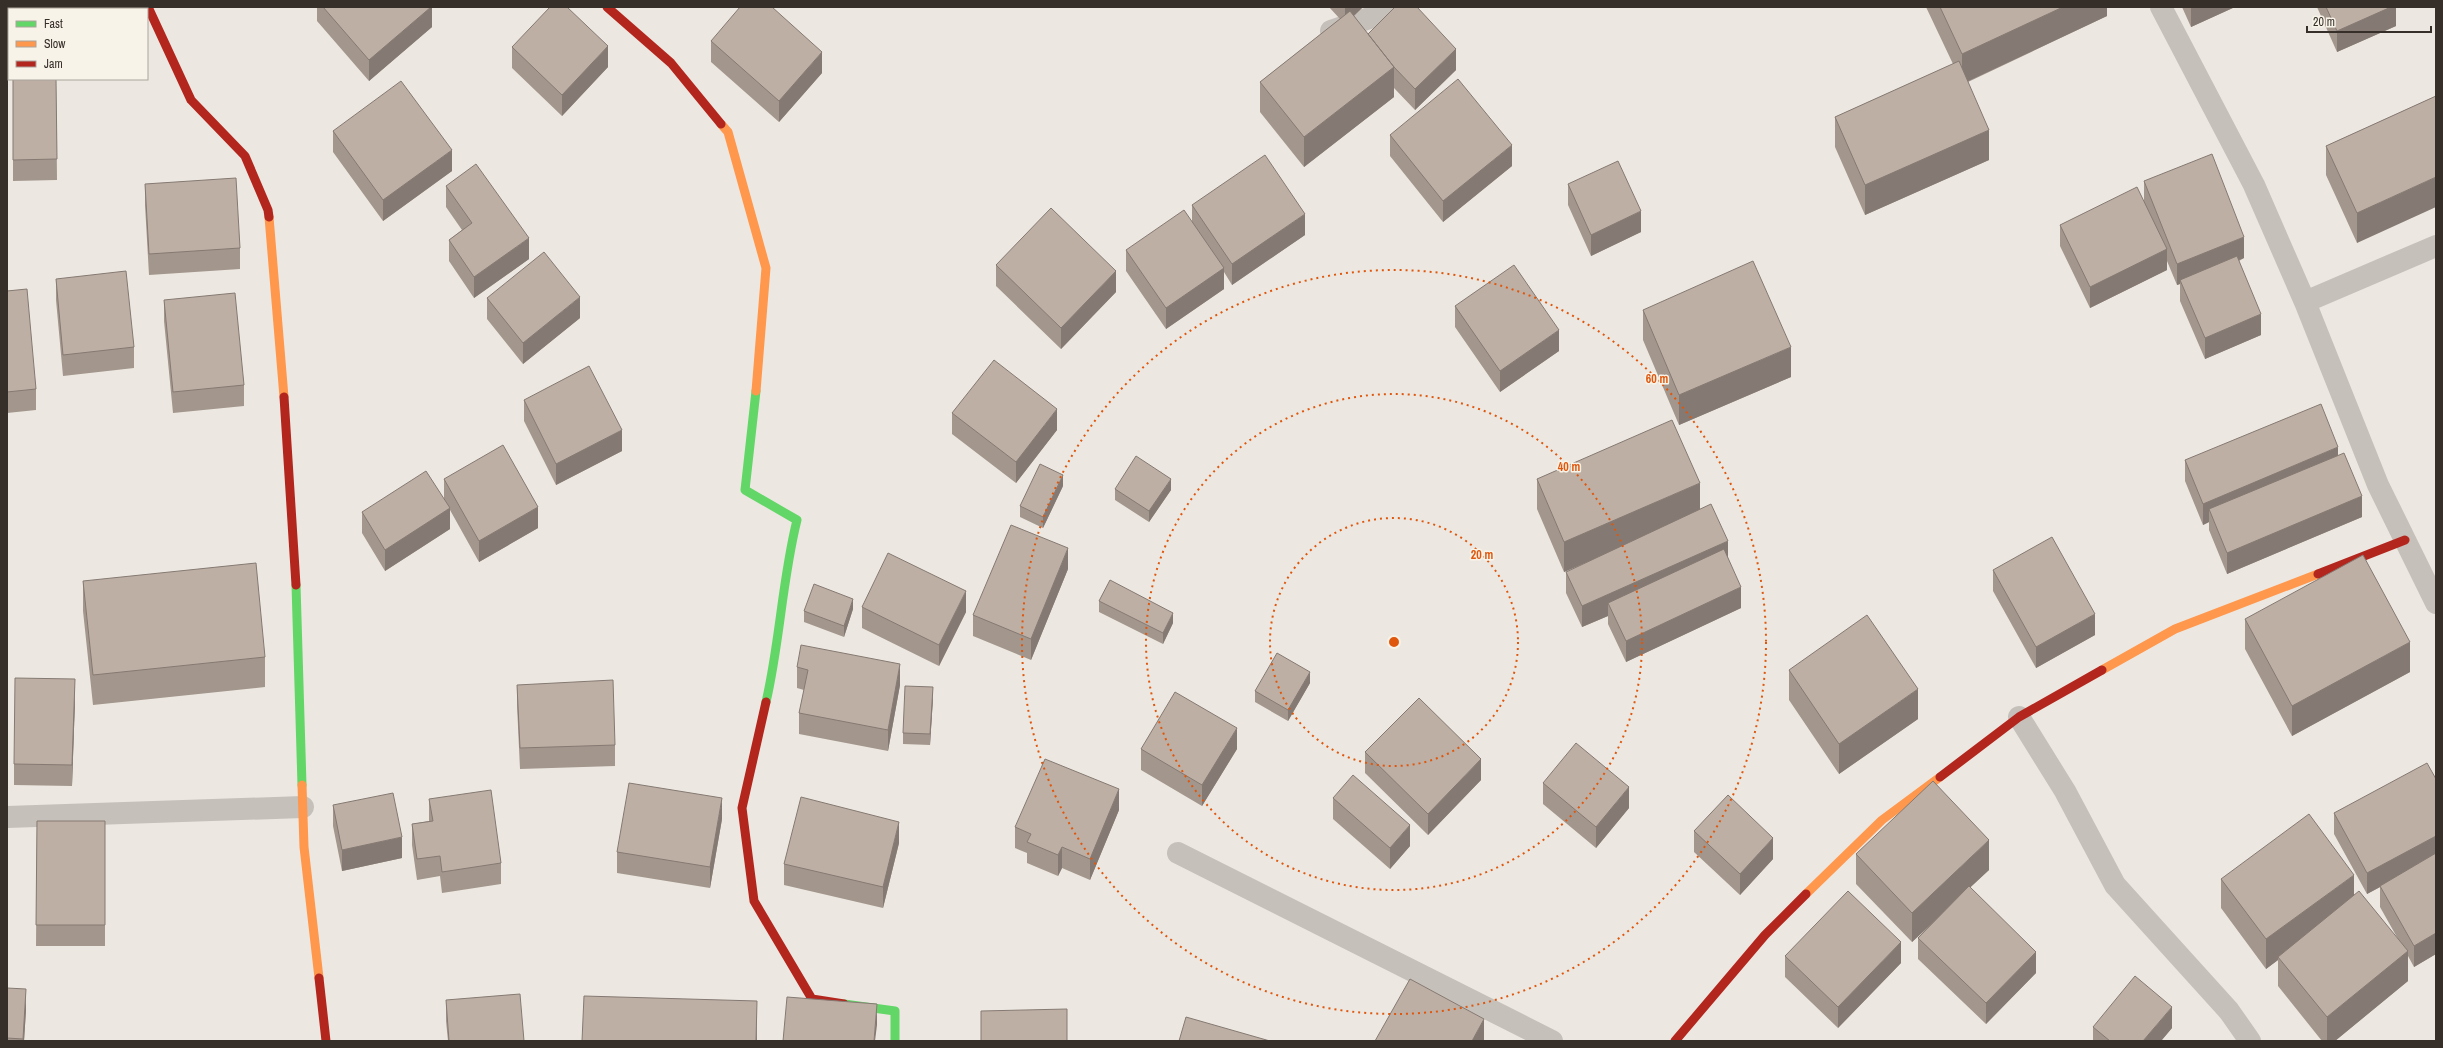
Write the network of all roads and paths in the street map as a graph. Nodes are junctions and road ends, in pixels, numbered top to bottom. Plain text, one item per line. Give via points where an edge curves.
1 (148, 7) edge
2 (607, 7) edge
3 (1402, 7) edge
4 (2161, 7) edge
5 (1329, 32) edge
6 (2436, 246) edge
7 (2304, 302) junction
8 (2405, 540) junction
9 (2436, 603) edge
10 (2019, 717) junction
11 (303, 807) junction
12 (7, 817) edge
13 (1178, 853) dead end
14 (326, 1041) edge
15 (895, 1041) edge
16 (1552, 1041) edge
17 (1675, 1041) edge
18 (2250, 1041) edge

1 - 11 street via 191,100 245,156 268,210 284,389 298,616
2 - 15 street via 672,63 728,132 766,268 760,354 745,490 797,520 788,556 775,664 742,808 754,901 812,999 895,1011
3 - 5 street
4 - 7 street via 2254,185
6 - 7 street
7 - 8 street via 2378,485
8 - 9 street
8 - 10 street via 2175,629
10 - 17 street via 1882,820 1765,935
10 - 18 street via 2065,791 2115,885 2229,1011
11 - 12 street
11 - 14 street via 304,847
13 - 16 street

